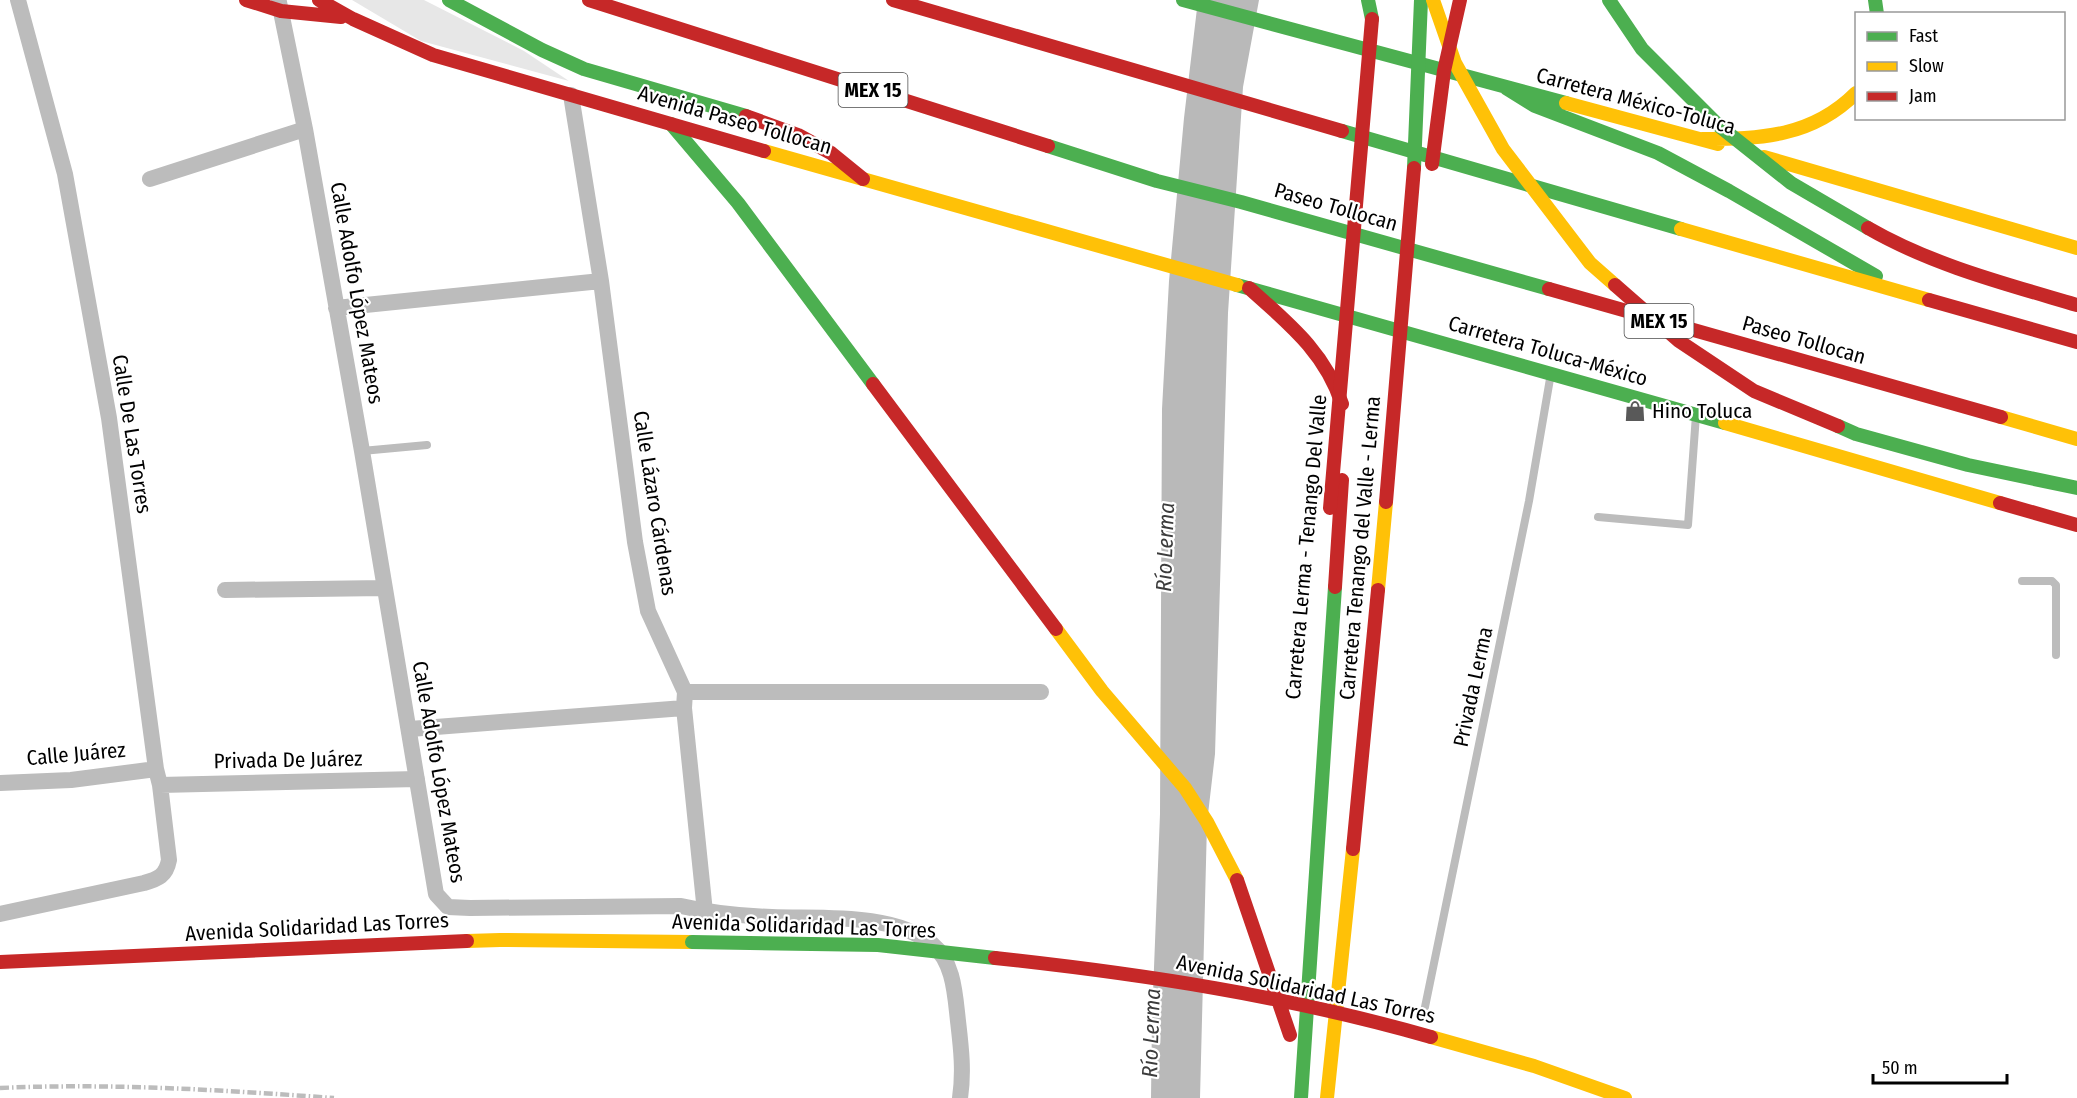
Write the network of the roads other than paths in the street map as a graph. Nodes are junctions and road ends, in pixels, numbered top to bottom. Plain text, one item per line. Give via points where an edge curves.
1 (18, 0) edge
2 (246, 0) edge
3 (319, 0) edge
4 (449, 0) edge
5 (589, 0) edge
6 (892, 0) edge
7 (1183, 0) edge
8 (1368, 0) edge
9 (1374, 0) edge
10 (1421, 0) edge
11 (1433, 0) edge
12 (1460, 0) edge
13 (1609, 0) edge
14 (280, 5) edge
15 (353, 19) junction
16 (1372, 19) junction
17 (1444, 71) junction
18 (1506, 88) junction
19 (571, 95) junction
20 (1855, 95) edge
21 (670, 124) junction
22 (305, 129) junction
23 (1702, 139) junction
24 (150, 179) dead end
25 (863, 179) junction
26 (1413, 199) junction
27 (2077, 248) edge
28 (1146, 260) joint
29 (601, 281) junction
30 (1244, 287) junction
31 (1906, 294) junction
32 (2077, 305) edge
33 (336, 308) junction
34 (2077, 342) edge
35 (1551, 373) junction
36 (1696, 415) junction
37 (2077, 439) edge
38 (427, 445) dead end
39 (362, 451) junction
40 (2077, 488) edge
41 (1598, 517) dead end
42 (2077, 525) edge
43 (2022, 581) dead end
44 (385, 588) junction
45 (225, 590) dead end
46 (2056, 655) dead end
47 (1041, 692) dead end
48 (684, 700) junction
49 (410, 729) junction
50 (158, 777) junction
51 (417, 779) junction
52 (1308, 782) dead end
53 (0, 783) edge
54 (705, 912) junction
55 (0, 914) edge
56 (0, 962) edge
57 (1293, 989) dead end
58 (1425, 1007) dead end
59 (960, 1098) edge
60 (1301, 1098) edge
61 (1327, 1098) edge
62 (1625, 1098) edge

1 - 50 street, Calle De Las Torres via 67,186 108,418
2 - 14 main road
3 - 15 main road, Avenida Paseo Tollocan
4 - 25 main road via 584,69 738,113 798,135 831,153
5 - 37 main road, Paseo Tollocan / MEX 15 via 1157,181
6 - 31 main road
7 - 17 main road, Carretera México-Toluca, bridge
8 - 16 main road
9 - 16 main road, Carretera Lerma - Tenango Del Valle
10 - 26 main road, Carretera Tenango del Valle - Lerma, bridge
11 - 40 main road, bridge via 1455,63 1503,148 1590,263 1679,341 1754,391 1856,434 1968,465
12 - 17 main road, bridge
13 - 32 main road, bridge via 1642,49 1709,117 1791,183 1891,241 1977,276
14 - 15 main road
14 - 22 street, Calle Adolfo López Mateos
15 - 19 main road, Avenida Paseo Tollocan via 433,55
16 - 52 main road, Carretera Lerma - Tenango Del Valle, bridge
17 - 18 main road, Carretera México-Toluca, bridge
17 - 26 main road, bridge via 1427,181
18 - 23 main road, Carretera México-Toluca
18 - 31 main road via 1535,106 1658,153
19 - 21 main road, Avenida Paseo Tollocan
19 - 29 street, Calle Lázaro Cárdenas
20 - 23 main road via 1840,109 1810,124 1769,137
21 - 25 main road, Avenida Paseo Tollocan
21 - 57 main road, bridge via 738,203 1102,691 1185,788 1237,880 1289,1041
22 - 24 street
22 - 33 street, Calle Adolfo López Mateos
23 - 27 main road, Carretera México-Toluca
25 - 28 main road, Avenida Paseo Tollocan
26 - 61 main road, Carretera Tenango del Valle - Lerma, bridge
28 - 30 main road, Carretera Toluca-México
29 - 33 street
29 - 48 street, Calle Lázaro Cárdenas via 642,582
30 - 35 main road, Carretera Toluca-México
30 - 60 main road via 1322,360 1342,402 1344,426
31 - 34 main road
33 - 39 street, Calle Adolfo López Mateos
35 - 36 main road, Carretera Toluca-México
35 - 58 lane, Privada Lerma via 1527,513
36 - 41 lane via 1688,525
36 - 42 main road, Carretera Toluca-México
38 - 39 lane
39 - 44 street, Calle Adolfo López Mateos
43 - 46 lane via 2052,581 2056,585
44 - 45 street
44 - 49 street, Calle Adolfo López Mateos
47 - 48 street
48 - 49 street
48 - 54 street, Calle Lázaro Cárdenas
49 - 51 street, Calle Adolfo López Mateos
50 - 51 street, Privada De Juárez
50 - 53 street, Calle Juárez
50 - 55 street, Calle De Las Torres via 168,860 161,878
51 - 54 street, Calle Adolfo López Mateos via 436,894 448,907 681,906
54 - 59 street, Calle Adolfo López Mateos via 836,917 893,926 933,945 954,984 963,1073
56 - 62 main road, Avenida Solidaridad Las Torres, bridge via 500,940 878,945 1105,969 1249,993 1386,1024 1534,1066

